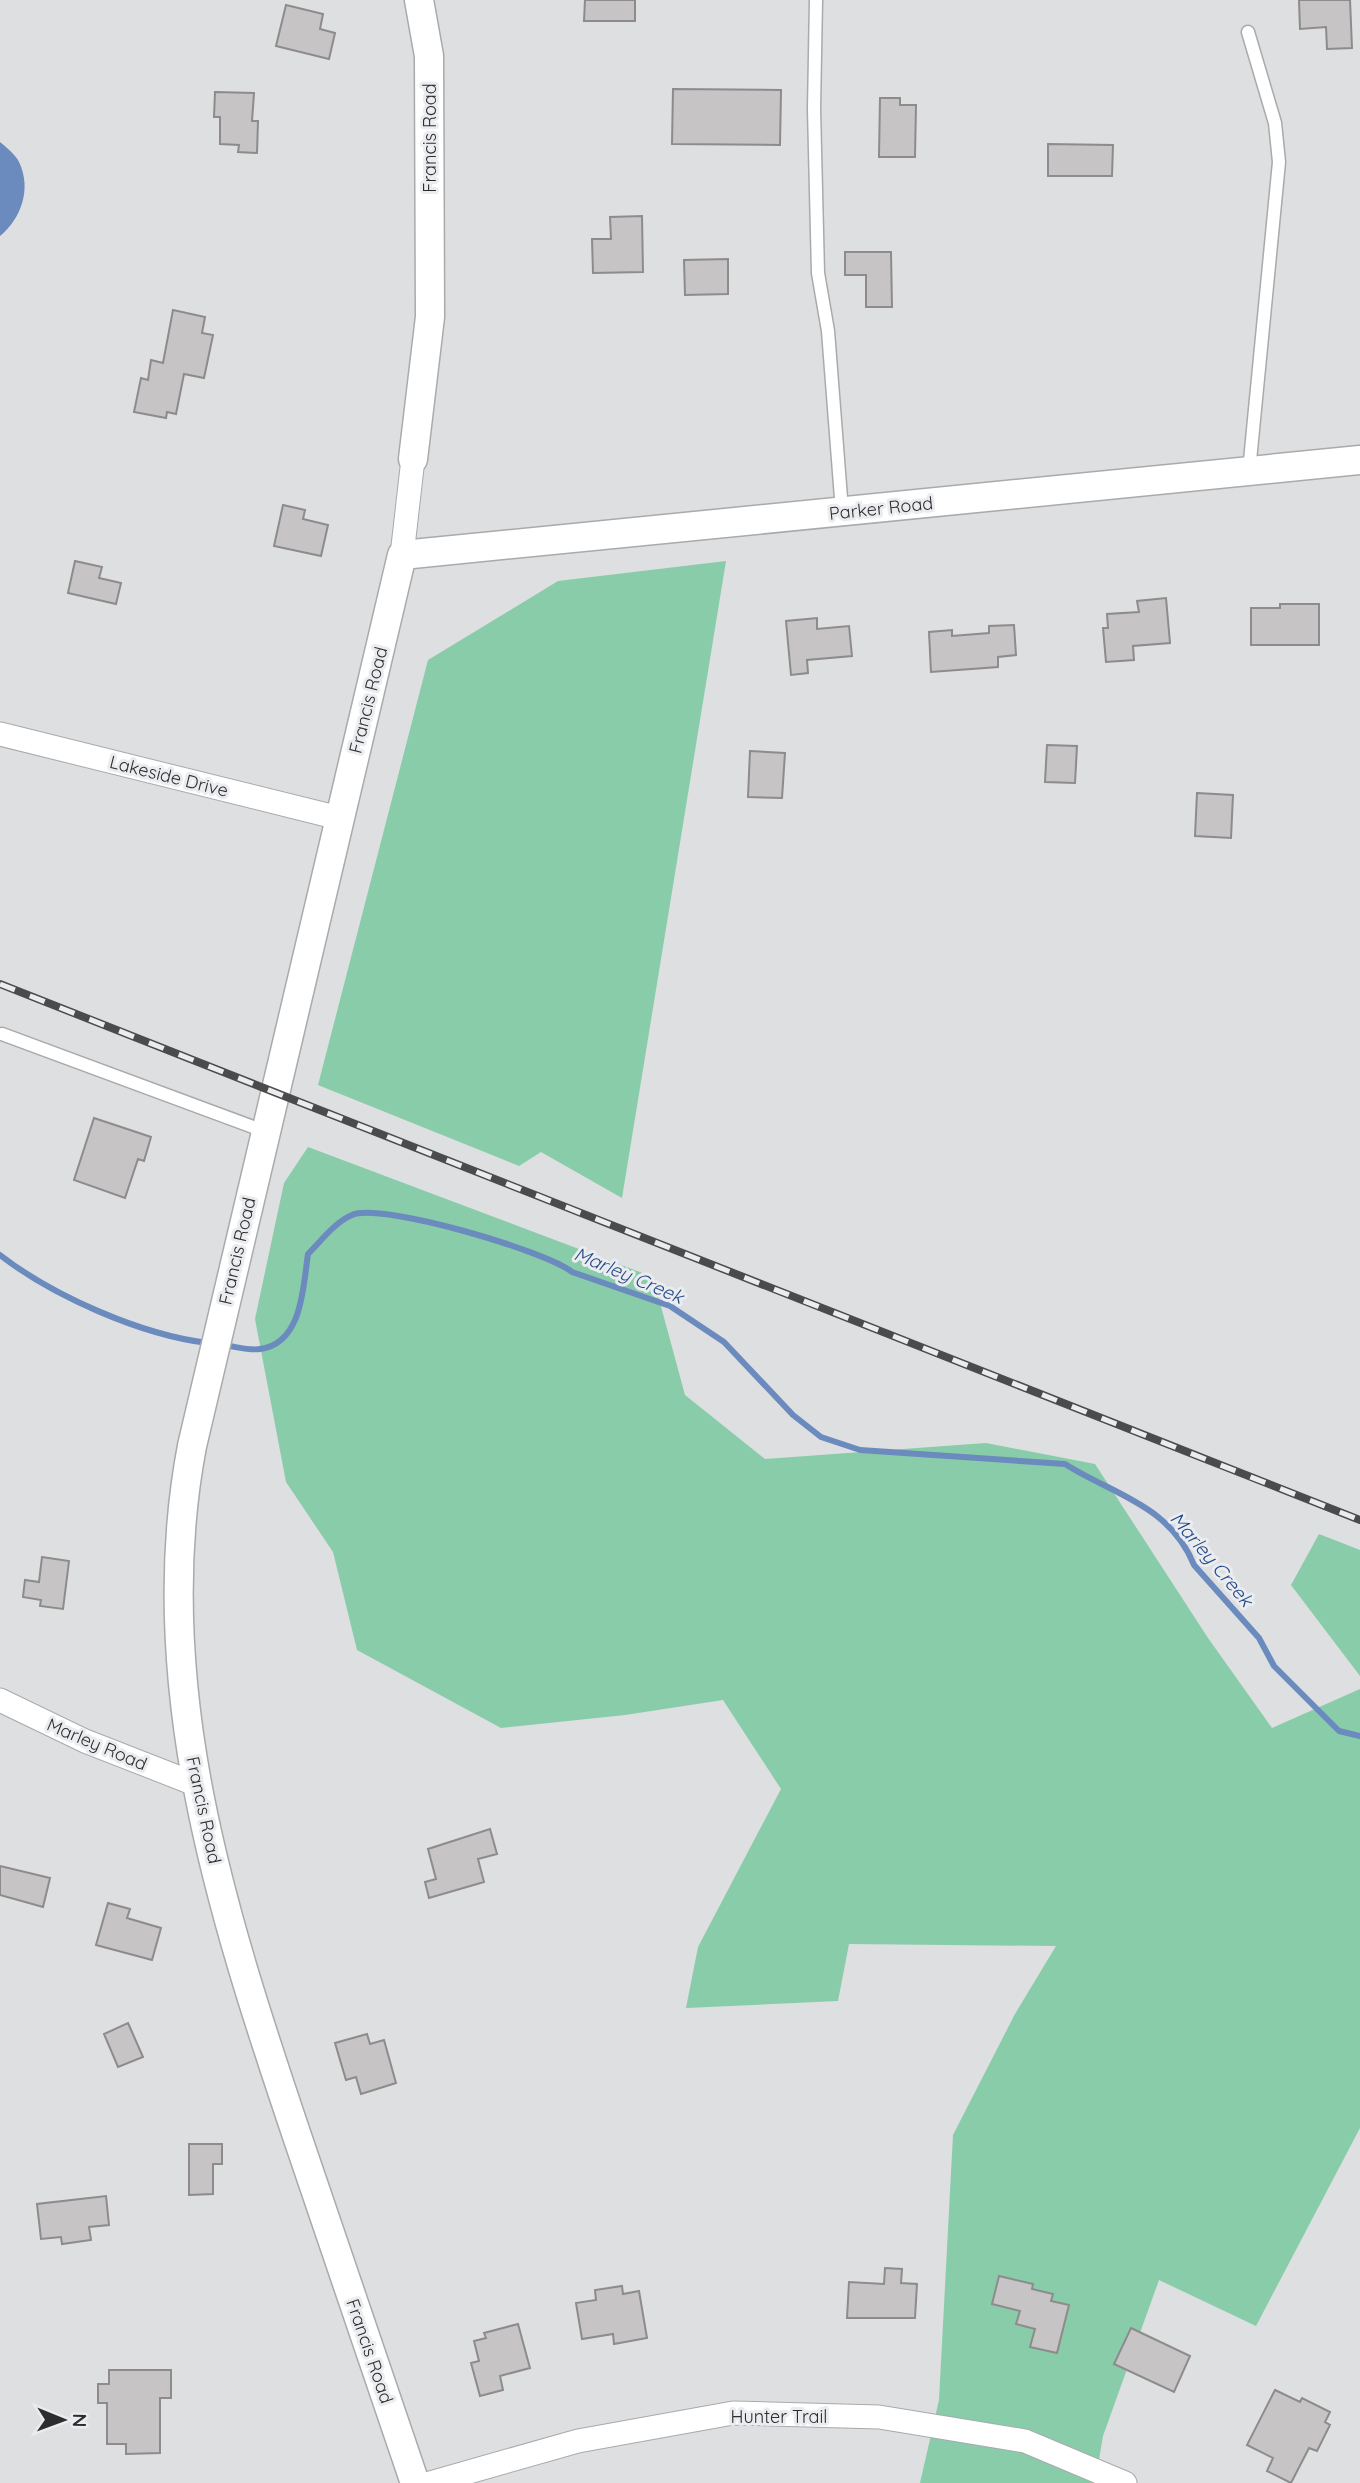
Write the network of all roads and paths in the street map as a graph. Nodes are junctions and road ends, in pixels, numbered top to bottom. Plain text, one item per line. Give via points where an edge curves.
1 (419, 0) edge
2 (816, 0) edge
3 (1248, 32) dead end
4 (414, 459) joint
5 (1360, 460) edge
6 (1248, 471) junction
7 (842, 512) junction
8 (402, 555) junction
9 (0, 734) edge
10 (338, 818) junction
11 (2, 1034) dead end
12 (264, 1131) junction
13 (0, 1700) edge
14 (195, 1784) junction
15 (415, 2483) edge
16 (430, 2483) edge
17 (1125, 2483) edge

1 - 4 street, Francis Road via 429,56 430,317
2 - 7 lane via 818,273 828,331
3 - 6 lane via 1275,123 1279,162
4 - 8 street, Francis Road
5 - 6 street, Parker Road
6 - 7 street, Parker Road
7 - 8 street, Parker Road
8 - 10 street, Francis Road
9 - 10 street, Lakeside Drive
10 - 12 street, Francis Road via 299,1001
11 - 12 lane
12 - 14 street, Francis Road via 187,1472 178,1600
13 - 14 street, Marley Road via 85,1741
14 - 15 street, Francis Road via 242,1972
16 - 17 street, Hunter Trail via 578,2441 733,2413 879,2417 1026,2441

